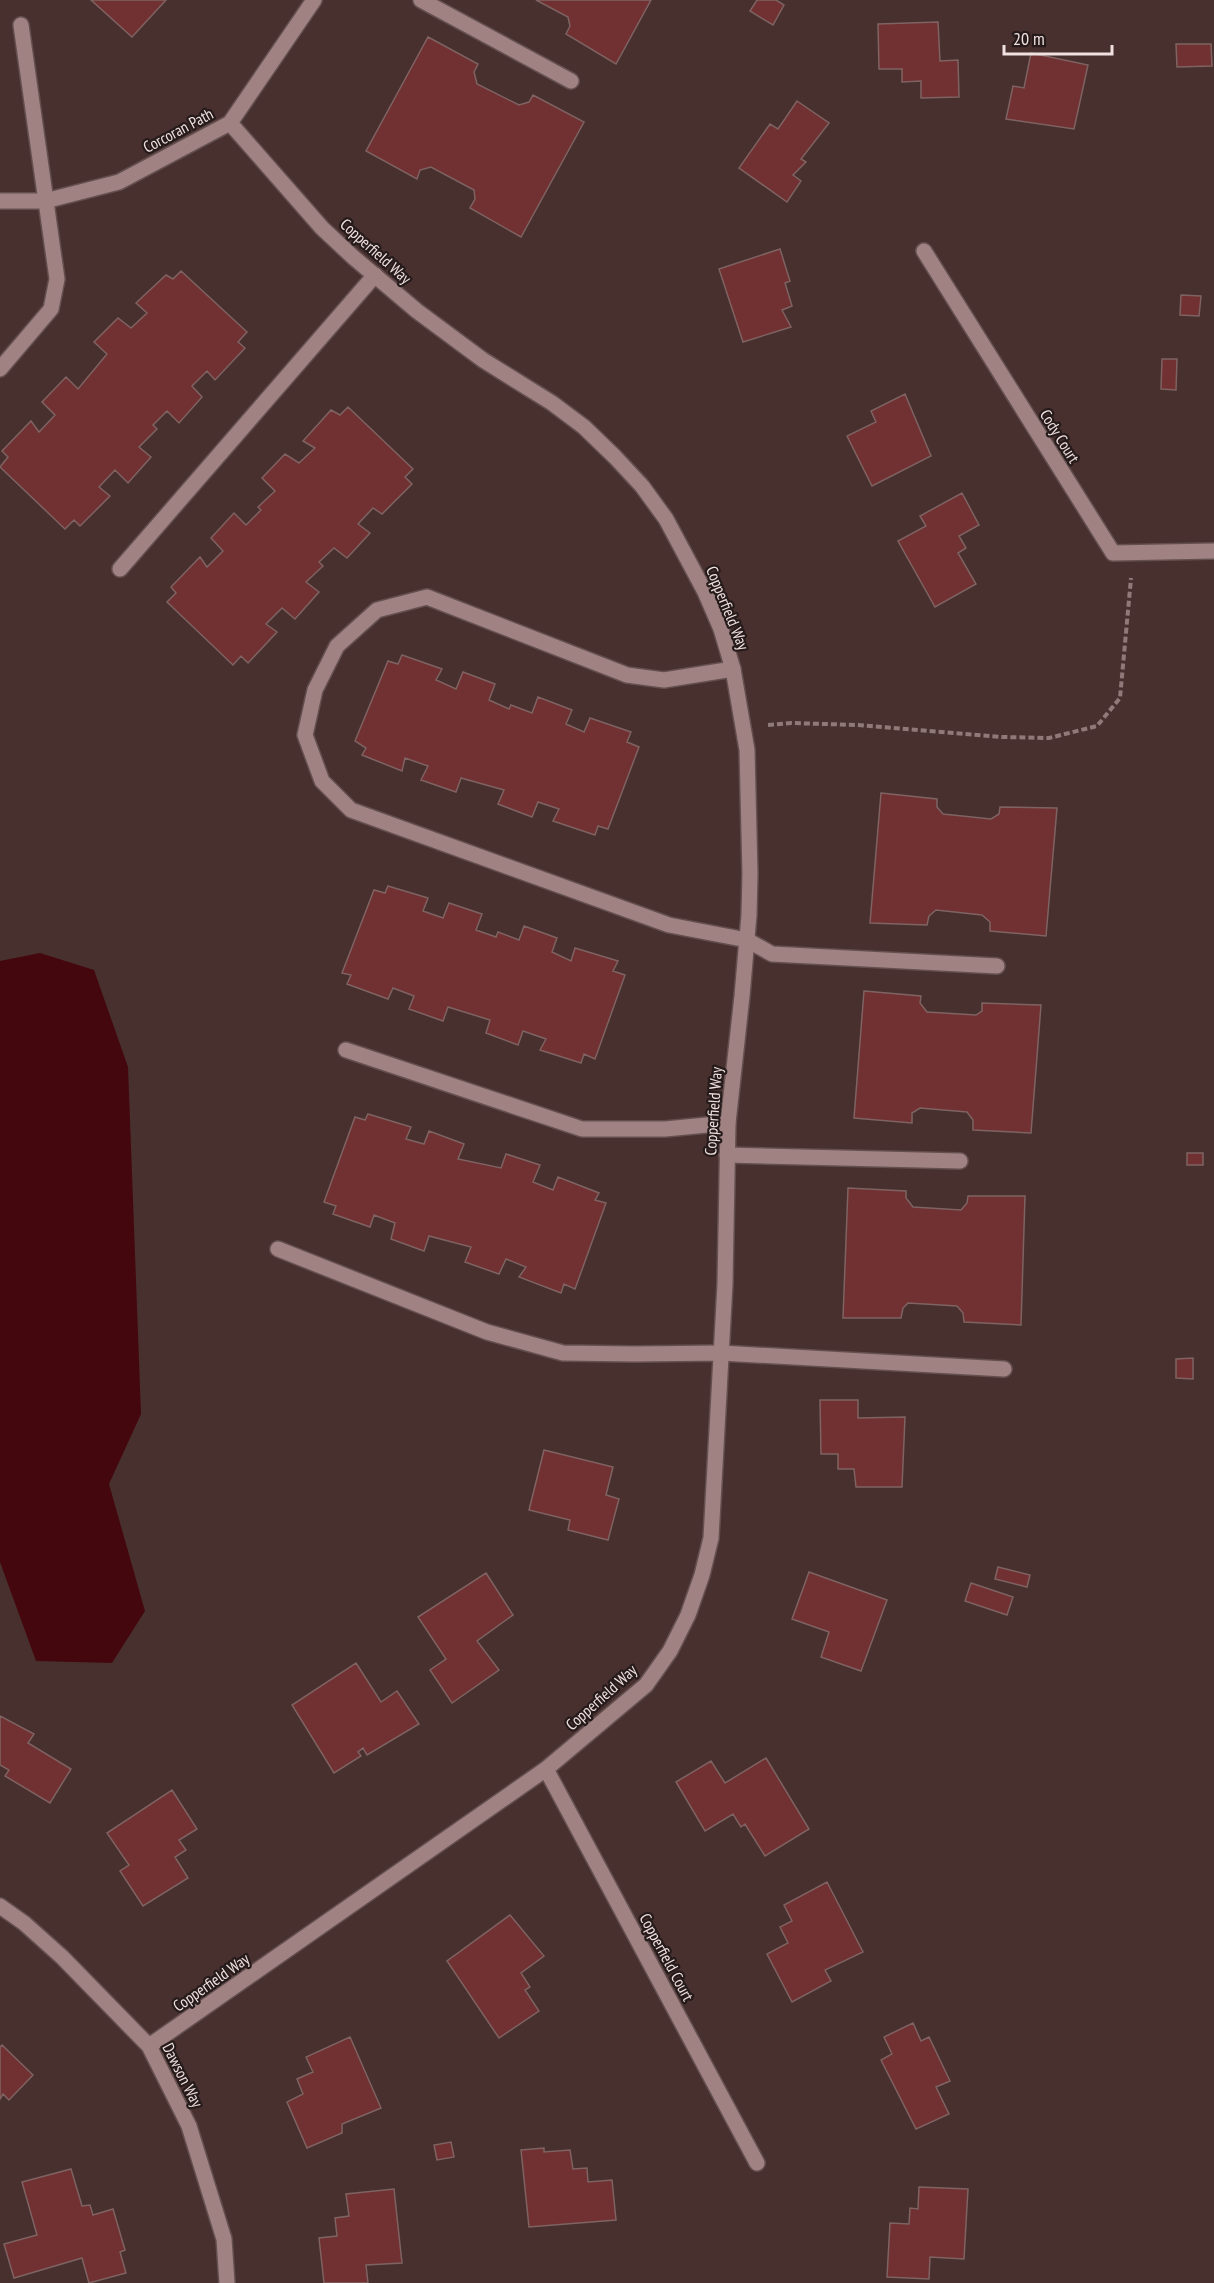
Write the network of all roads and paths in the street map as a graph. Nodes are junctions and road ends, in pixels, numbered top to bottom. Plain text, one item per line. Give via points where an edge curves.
1 (314, 0) edge
2 (421, 0) edge
3 (21, 25) dead end
4 (571, 81) dead end
5 (230, 123) junction
6 (0, 201) edge
7 (45, 201) junction
8 (924, 252) dead end
9 (375, 275) junction
10 (0, 369) edge
11 (1214, 551) edge
12 (1133, 553) junction
13 (120, 569) dead end
14 (733, 669) junction
15 (744, 728) junction
16 (747, 940) junction
17 (997, 966) dead end
18 (346, 1050) dead end
19 (728, 1123) junction
20 (727, 1155) junction
21 (960, 1161) dead end
22 (278, 1249) dead end
23 (721, 1353) junction
24 (1004, 1369) dead end
25 (546, 1769) junction
26 (0, 1906) edge
27 (149, 2046) junction
28 (757, 2163) dead end
29 (226, 2283) edge

1 - 5 street, Corcoran Path
2 - 4 street
3 - 7 street
5 - 7 street, Corcoran Path via 119,182
5 - 9 street, Copperfield Way via 322,228
6 - 7 street, Corcoran Path
7 - 10 street via 57,279 51,309
8 - 12 street, Cody Court via 1113,553
9 - 13 street
9 - 14 street, Copperfield Way via 483,360 584,427 642,486 666,519 705,592
11 - 12 street, Cody Court
12 - 15 path via 1120,698 1097,726 1049,738 858,725 791,723
14 - 15 street, Copperfield Way
14 - 16 street via 664,680 627,675 427,597 376,609 337,646 315,690 305,735 322,781 351,810 669,925
15 - 16 street, Copperfield Way via 749,791
16 - 17 street via 772,954
16 - 19 street, Copperfield Way
18 - 19 street via 582,1129 664,1129
19 - 20 street, Copperfield Way
20 - 21 street
20 - 23 street, Copperfield Way
22 - 23 street via 487,1332 563,1353
23 - 24 street
23 - 25 street, Copperfield Way via 711,1538 688,1615 670,1651 646,1685
25 - 27 street, Copperfield Way
25 - 28 street, Copperfield Court
26 - 27 street, Dawson Way via 62,1957
27 - 29 street, Dawson Way via 189,2126 224,2239

